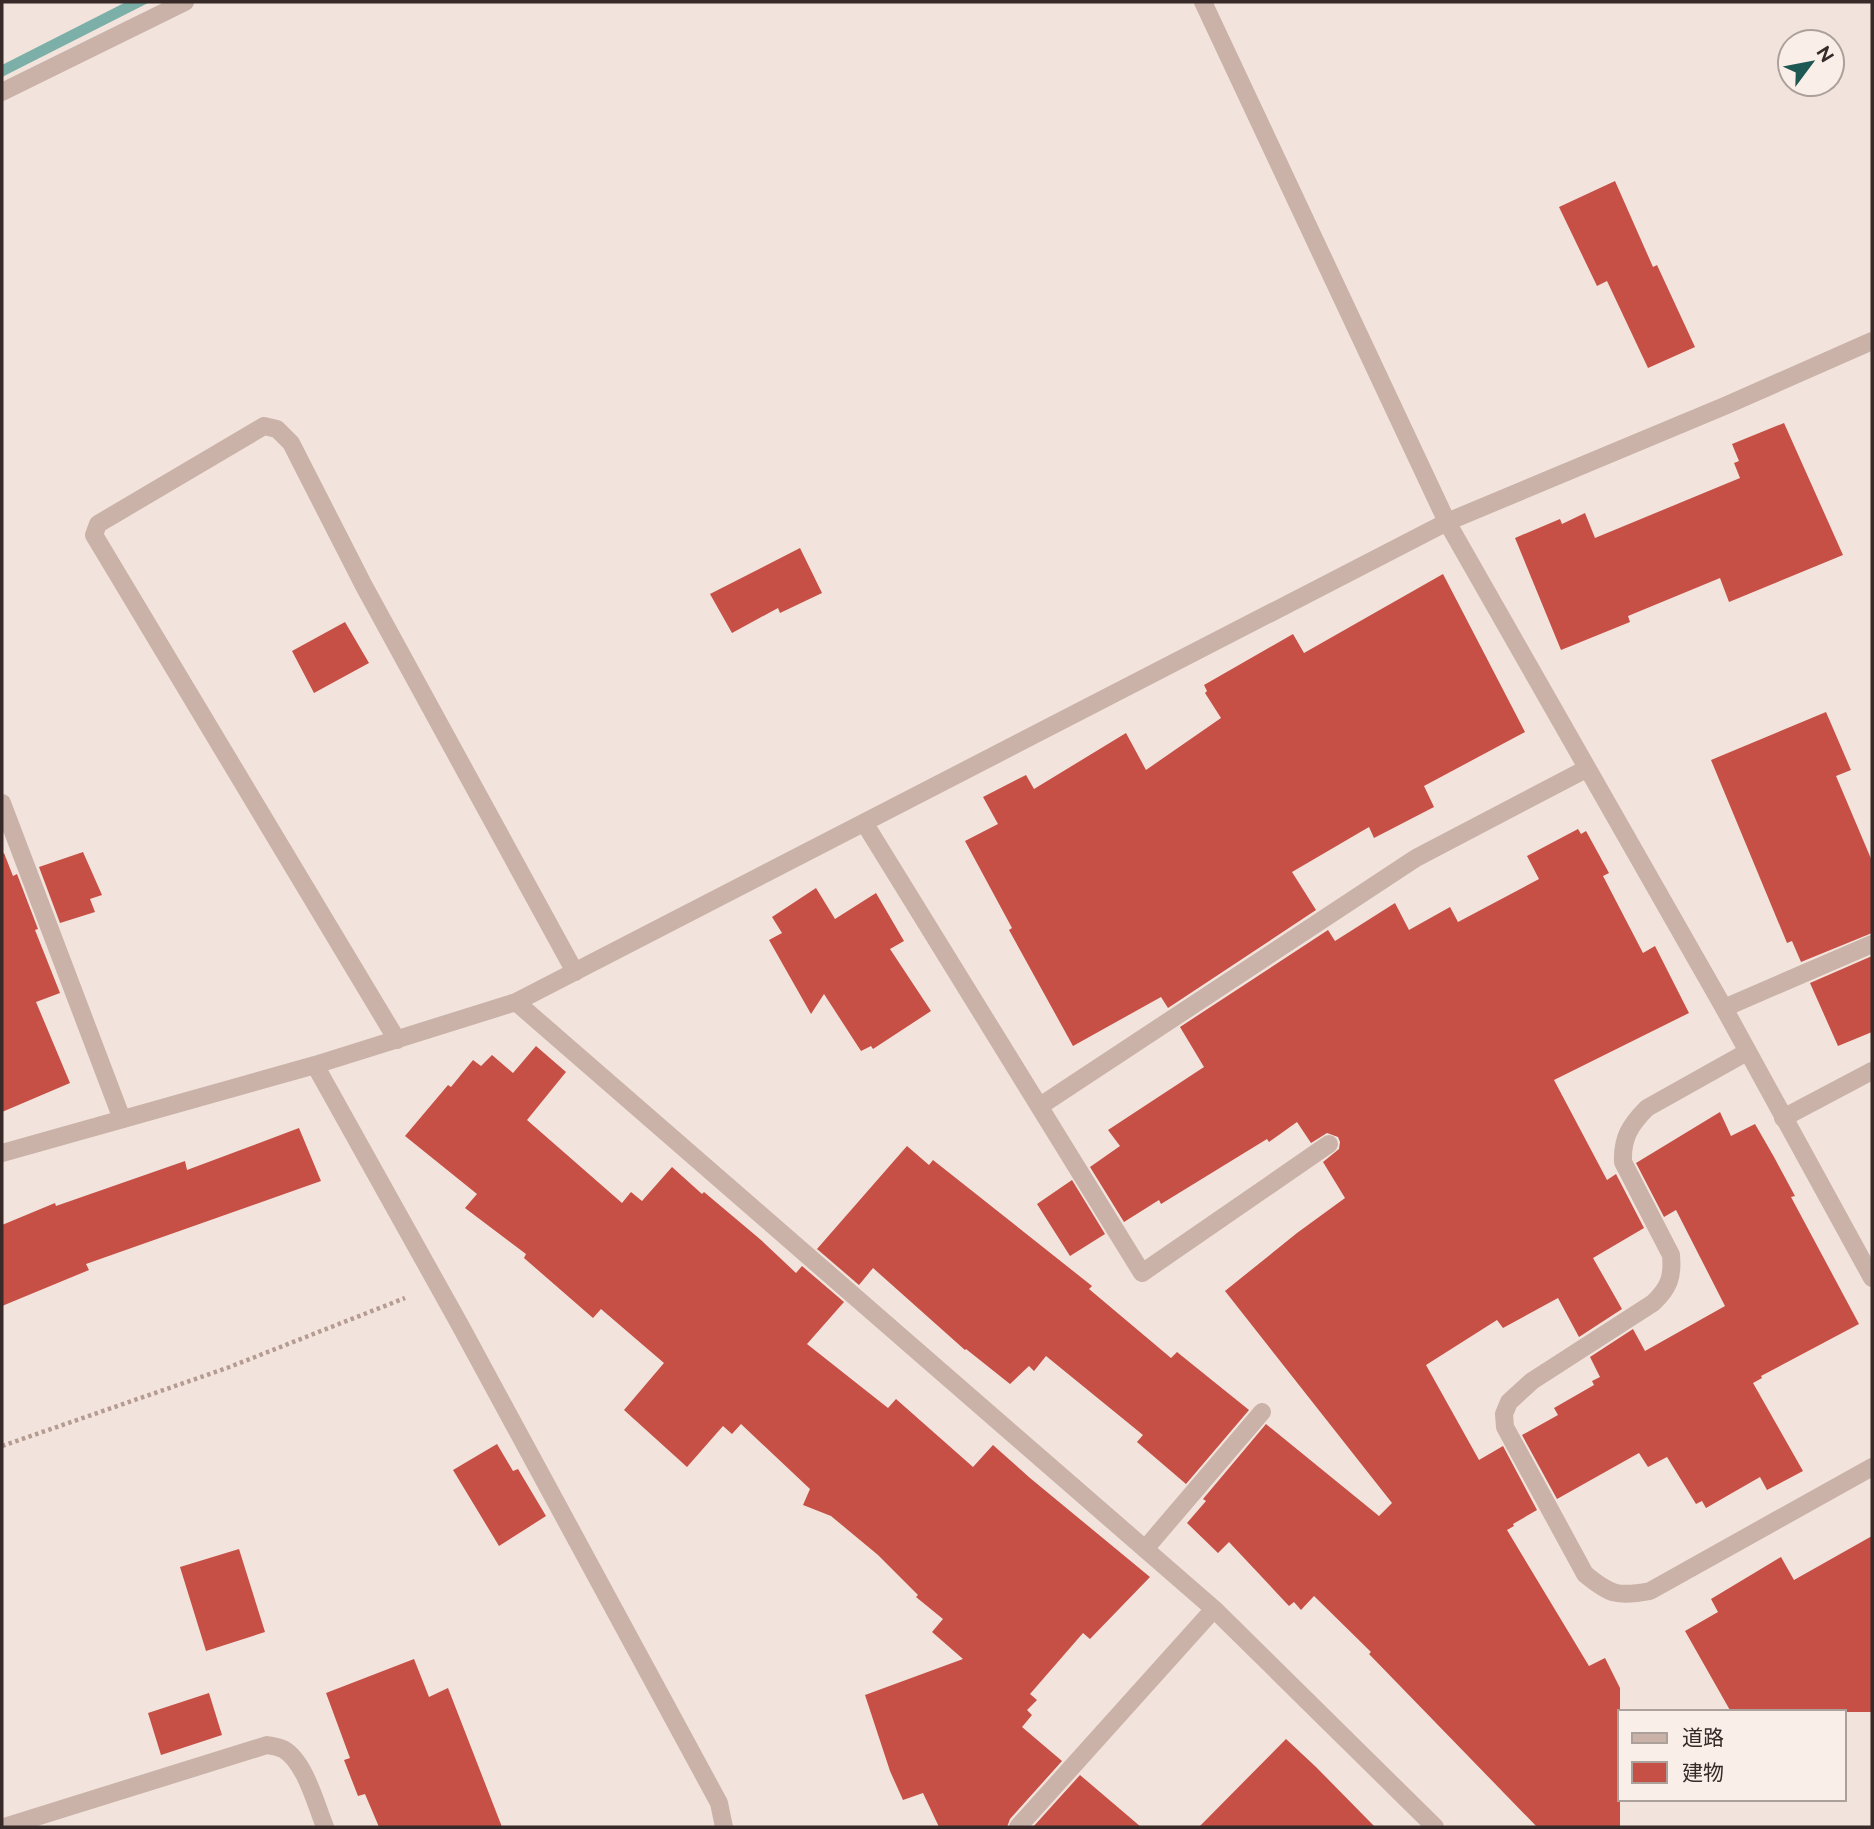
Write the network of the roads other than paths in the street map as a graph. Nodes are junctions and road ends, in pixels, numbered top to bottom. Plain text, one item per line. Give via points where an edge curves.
1 (185, 2) edge
2 (1203, 2) edge
3 (2, 93) edge
4 (1872, 341) edge
5 (1447, 522) junction
6 (1586, 769) junction
7 (2, 803) edge
8 (865, 824) junction
9 (1872, 944) edge
10 (575, 972) junction
11 (516, 1002) junction
12 (1724, 1008) junction
13 (397, 1040) junction
14 (1747, 1052) junction
15 (315, 1065) junction
16 (1872, 1071) edge
17 (1040, 1106) junction
18 (1783, 1118) junction
19 (122, 1119) junction
20 (1329, 1144) dead end
21 (2, 1153) edge
22 (1872, 1278) edge
23 (1262, 1412) dead end
24 (1872, 1467) edge
25 (1144, 1549) junction
26 (1214, 1609) junction
27 (4, 1827) edge
28 (325, 1827) edge
29 (724, 1827) edge
30 (1018, 1827) edge
31 (1435, 1827) edge

1 - 3 street
2 - 5 street
4 - 5 street
5 - 6 street
5 - 8 street
6 - 12 street
6 - 17 street via 1416,858
7 - 19 street
8 - 10 street
8 - 17 street
9 - 12 street
10 - 11 street
10 - 13 street via 291,443 277,429 264,426 98,524 94,535
11 - 13 street
11 - 25 street
12 - 14 street
13 - 15 street
14 - 18 street
14 - 24 street via 1647,1108 1626,1133 1623,1163 1671,1255 1673,1272 1664,1293 1532,1381 1509,1402 1505,1427 1585,1574 1604,1590 1619,1595 1650,1591
15 - 19 street
15 - 29 street via 719,1803
16 - 18 street
17 - 20 street via 1142,1273
18 - 22 street
19 - 21 street
23 - 25 street
25 - 26 street
26 - 30 street
26 - 31 street
27 - 28 street via 267,1745 295,1759

